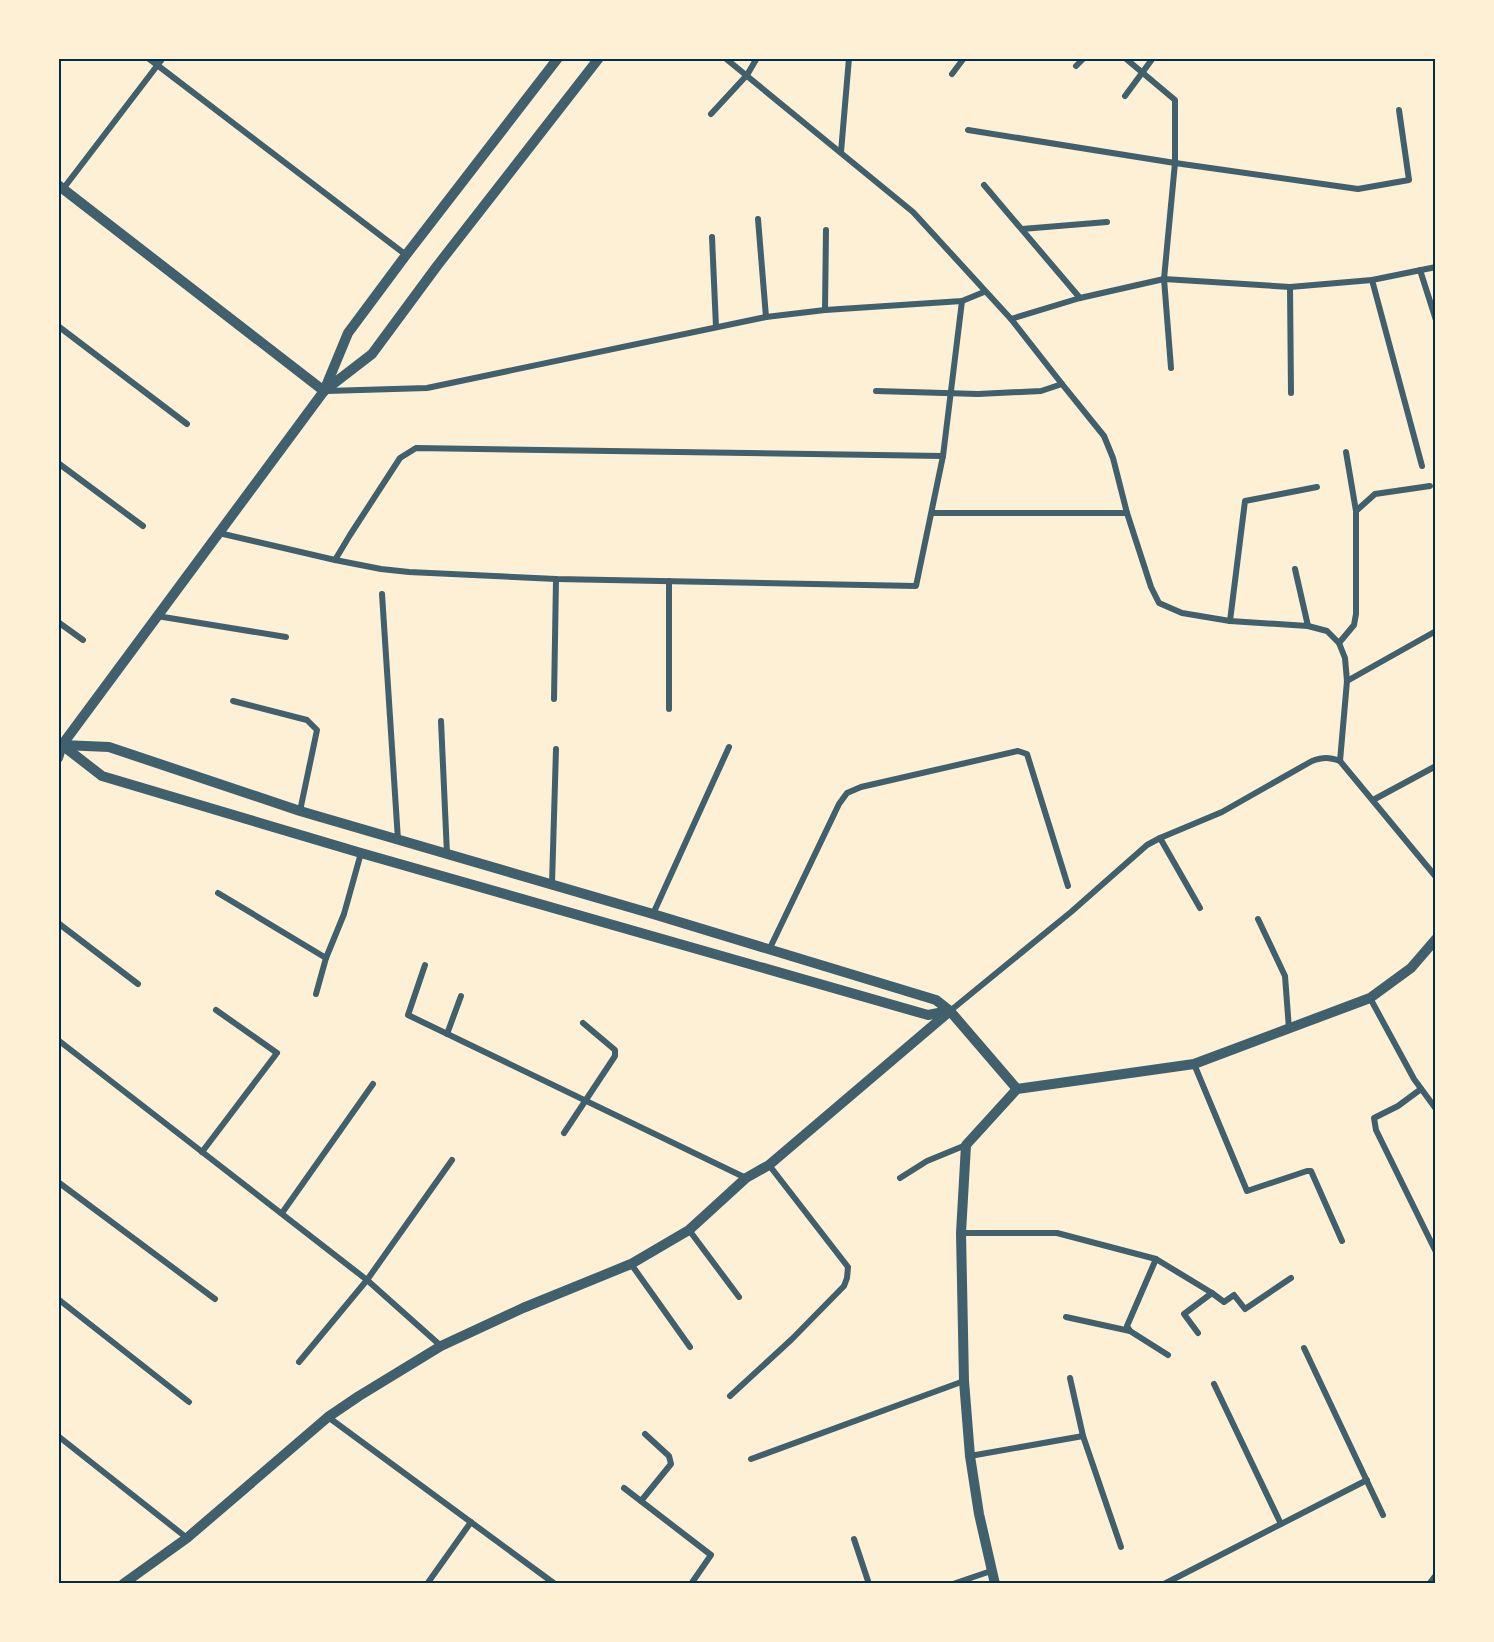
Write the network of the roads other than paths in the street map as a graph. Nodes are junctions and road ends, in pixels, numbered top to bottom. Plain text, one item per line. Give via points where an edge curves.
1 (148, 58) edge
2 (163, 58) edge
3 (558, 58) edge
4 (599, 58) edge
5 (725, 58) edge
6 (757, 58) edge
7 (849, 58) edge
8 (964, 58) edge
9 (1084, 58) edge
10 (1125, 58) edge
11 (1153, 58) edge
12 (158, 66) junction
13 (1076, 66) dead end
14 (1143, 73) junction
15 (952, 74) dead end
16 (747, 75) junction
17 (1125, 96) dead end
18 (1399, 110) dead end
19 (711, 114) dead end
20 (968, 130) dead end
21 (841, 152) junction
22 (1175, 163) junction
23 (984, 184) dead end
24 (61, 187) edge
25 (758, 219) dead end
26 (1107, 222) dead end
27 (1022, 229) junction
28 (826, 230) dead end
29 (712, 237) dead end
30 (406, 255) junction
31 (1436, 267) edge
32 (1420, 270) junction
33 (1164, 279) junction
34 (1372, 280) junction
35 (1290, 287) junction
36 (984, 292) junction
37 (1080, 298) junction
38 (962, 301) junction
39 (825, 310) junction
40 (766, 316) junction
41 (1011, 319) junction
42 (1436, 320) edge
43 (58, 326) edge
44 (716, 327) junction
45 (1171, 368) dead end
46 (1062, 384) junction
47 (324, 391) junction
48 (876, 391) dead end
49 (950, 393) junction
50 (1290, 393) dead end
51 (187, 424) dead end
52 (1346, 452) dead end
53 (944, 456) junction
54 (58, 463) edge
55 (1422, 466) dead end
56 (1430, 486) dead end
57 (1317, 487) dead end
58 (1356, 511) junction
59 (933, 513) junction
60 (1127, 513) junction
61 (143, 526) dead end
62 (218, 533) junction
63 (336, 560) junction
64 (1294, 569) dead end
65 (556, 579) junction
66 (669, 581) junction
67 (382, 594) dead end
68 (158, 616) junction
69 (1230, 621) junction
70 (58, 622) edge
71 (1308, 626) junction
72 (1436, 631) edge
73 (286, 637) dead end
74 (83, 640) dead end
75 (1340, 643) junction
76 (1347, 681) junction
77 (554, 699) dead end
78 (233, 701) dead end
79 (669, 709) dead end
80 (441, 721) dead end
81 (60, 745) edge
82 (729, 747) dead end
83 (556, 749) dead end
84 (58, 758) edge
85 (1340, 761) junction
86 (1436, 766) edge
87 (1373, 800) junction
88 (300, 811) junction
89 (1160, 837) junction
90 (398, 840) junction
91 (362, 853) junction
92 (447, 854) junction
93 (1436, 877) edge
94 (552, 884) junction
95 (1068, 886) dead end
96 (218, 893) dead end
97 (1200, 908) dead end
98 (653, 914) junction
99 (1258, 919) dead end
100 (58, 923) edge
101 (1436, 939) edge
102 (769, 950) junction
103 (326, 958) junction
104 (425, 964) dead end
105 (138, 984) dead end
106 (316, 994) dead end
107 (461, 996) dead end
108 (1370, 998) junction
109 (216, 1010) dead end
110 (950, 1011) junction
111 (583, 1023) dead end
112 (1289, 1029) junction
113 (447, 1034) junction
114 (58, 1040) edge
115 (1194, 1064) junction
116 (373, 1084) dead end
117 (1017, 1089) junction
118 (1421, 1089) junction
119 (585, 1100) junction
120 (1436, 1109) edge
121 (564, 1134) dead end
122 (966, 1145) junction
123 (202, 1152) junction
124 (452, 1160) dead end
125 (769, 1164) junction
126 (746, 1178) junction
127 (900, 1178) dead end
128 (58, 1182) edge
129 (282, 1213) junction
130 (689, 1230) junction
131 (961, 1233) junction
132 (1342, 1241) dead end
133 (1436, 1252) edge
134 (1156, 1259) junction
135 (631, 1264) junction
136 (1290, 1278) dead end
137 (367, 1280) junction
138 (1212, 1293) junction
139 (739, 1297) dead end
140 (58, 1299) edge
141 (215, 1299) dead end
142 (1066, 1317) dead end
143 (1130, 1331) junction
144 (1198, 1333) dead end
145 (441, 1346) junction
146 (690, 1347) dead end
147 (1304, 1348) dead end
148 (1168, 1355) dead end
149 (299, 1362) dead end
150 (1070, 1378) dead end
151 (964, 1381) junction
152 (1214, 1384) dead end
153 (730, 1396) dead end
154 (189, 1402) dead end
155 (328, 1417) junction
156 (645, 1434) dead end
157 (58, 1436) edge
158 (1083, 1436) junction
159 (970, 1456) junction
160 (750, 1459) dead end
161 (1367, 1480) junction
162 (624, 1488) dead end
163 (641, 1501) junction
164 (1383, 1515) dead end
165 (471, 1522) junction
166 (1281, 1524) junction
167 (187, 1538) junction
168 (854, 1539) dead end
169 (1121, 1547) dead end
170 (991, 1571) junction
171 (1436, 1575) edge
172 (131, 1581) edge
173 (427, 1584) edge
174 (555, 1584) edge
175 (691, 1584) edge
176 (869, 1584) edge
177 (953, 1584) edge
178 (995, 1584) edge
179 (1164, 1584) edge
180 (1429, 1584) edge

1 - 12 street
2 - 12 street
3 - 30 street
4 - 47 street via 372,354
5 - 16 street
6 - 16 street
7 - 21 street
8 - 15 street
9 - 13 street
10 - 14 street
11 - 14 street
12 - 24 street
12 - 30 street
14 - 17 street
14 - 22 street via 1175,100
16 - 19 street
16 - 21 street
18 - 22 street via 1409,180 1358,189
20 - 22 street
21 - 36 street via 913,212
22 - 33 street
23 - 27 street
24 - 47 street
25 - 40 street
26 - 27 street
27 - 37 street
28 - 39 street
29 - 44 street
30 - 47 street via 348,333
31 - 32 street
32 - 34 street
32 - 42 street
33 - 35 street
33 - 37 street
33 - 45 street
34 - 35 street
34 - 55 street
35 - 50 street
36 - 38 street
36 - 41 street
37 - 41 street
38 - 39 street
38 - 49 street
39 - 40 street
40 - 44 street
41 - 46 street
43 - 51 street
44 - 47 street via 427,388
46 - 49 street via 1041,391
46 - 60 street via 1104,436
47 - 62 street
48 - 49 street
49 - 53 street
52 - 58 street
53 - 59 street
53 - 63 street via 416,448 400,458
54 - 61 street
56 - 58 street via 1375,494
57 - 69 street via 1245,501
58 - 75 street via 1356,614
59 - 60 street
59 - 66 street via 916,586
60 - 69 street via 1160,603 1182,613
62 - 63 street
62 - 68 street
63 - 65 street via 409,572
64 - 71 street
65 - 66 street
65 - 77 street
66 - 79 street
67 - 90 street
68 - 73 street
68 - 81 street
69 - 71 street
70 - 74 street
71 - 75 street via 1327,631
72 - 76 street
75 - 76 street
76 - 85 street
78 - 88 street via 307,720 317,730
80 - 92 street
81 - 84 street
81 - 88 street via 109,747
81 - 91 street via 102,776
82 - 98 street
83 - 94 street
85 - 87 street
85 - 89 street via 1312,761 1222,812
86 - 87 street
87 - 93 street
88 - 90 street
89 - 97 street
89 - 110 street
90 - 92 street
91 - 103 street
91 - 110 street via 927,1015
92 - 94 street
94 - 98 street
95 - 102 street via 1027,754 1018,751 861,787 847,794
96 - 103 street
98 - 102 street
99 - 112 street via 1285,976
100 - 105 street
101 - 108 street via 1411,968
102 - 110 street via 936,1000
103 - 106 street
104 - 113 street via 408,1015
107 - 113 street
108 - 112 street
108 - 118 street
109 - 123 street via 277,1053
110 - 117 street
110 - 125 street
111 - 119 street via 615,1050 612,1062
112 - 115 street
113 - 119 street
114 - 123 street
115 - 117 street
115 - 132 street via 1247,1191 1311,1171
116 - 129 street
117 - 122 street
118 - 120 street
118 - 133 street via 1374,1118 1376,1130
119 - 121 street
119 - 126 street
122 - 127 street via 927,1161
122 - 131 street
123 - 129 street
124 - 137 street
125 - 126 street
125 - 153 street via 848,1267 847,1278 844,1287
126 - 130 street
128 - 141 street
129 - 137 street
130 - 135 street
130 - 139 street
131 - 134 street via 1057,1233
131 - 151 street
134 - 138 street
134 - 143 street via 1128,1321
135 - 145 street
135 - 146 street
136 - 138 street via 1245,1309 1234,1295 1224,1302
137 - 145 street
137 - 149 street
138 - 144 street via 1184,1314
140 - 154 street
142 - 143 street
143 - 148 street
145 - 155 street
147 - 161 street
150 - 158 street
151 - 159 street
151 - 160 street
152 - 166 street
155 - 165 street
155 - 167 street
156 - 163 street via 669,1456 671,1464
157 - 167 street
158 - 159 street
158 - 169 street
159 - 170 street
161 - 164 street
161 - 166 street
162 - 163 street
163 - 175 street via 711,1555
165 - 173 street
165 - 174 street
166 - 179 street
167 - 172 street
168 - 176 street
170 - 177 street
170 - 178 street
171 - 180 street

